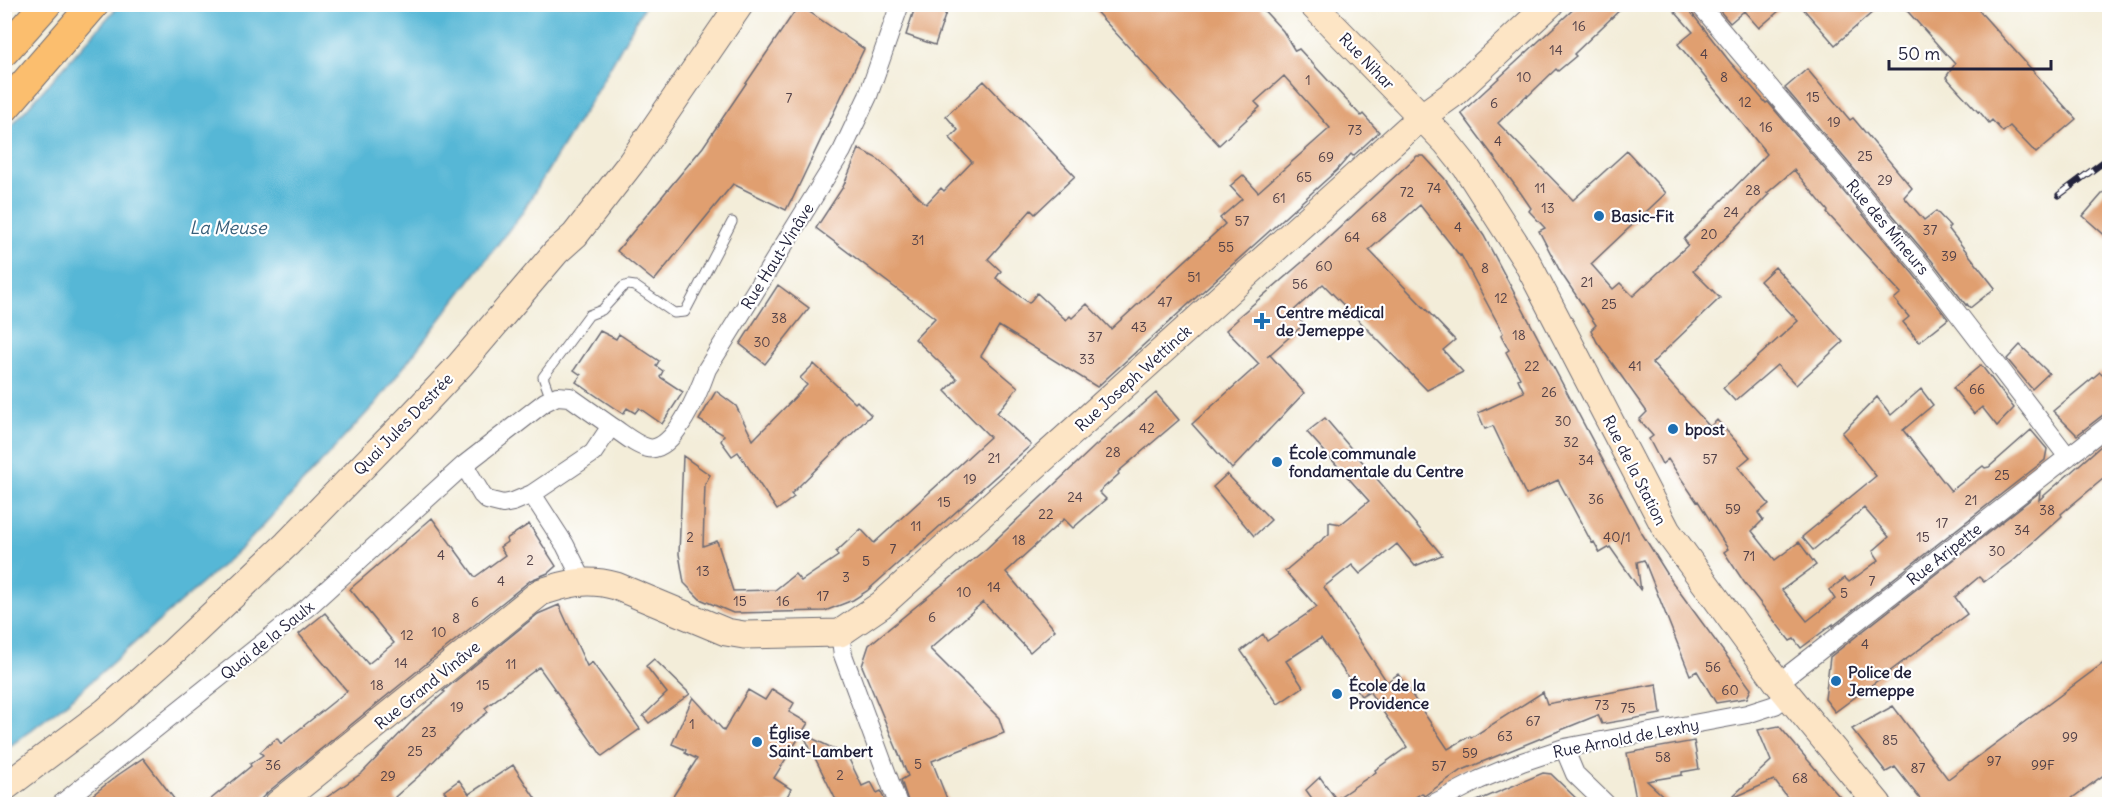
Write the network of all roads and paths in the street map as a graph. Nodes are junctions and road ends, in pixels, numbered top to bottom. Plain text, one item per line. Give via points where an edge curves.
1 (46, 4) edge
2 (94, 4) edge
3 (740, 4) edge
4 (900, 4) edge
5 (1312, 4) edge
6 (1550, 4) edge
7 (1700, 4) edge
8 (4, 51) edge
9 (4, 108) edge
10 (1421, 117) junction
11 (732, 222) dead end
12 (551, 399) junction
13 (2109, 424) edge
14 (611, 426) junction
15 (2068, 456) junction
16 (464, 465) junction
17 (532, 495) junction
18 (583, 581) junction
19 (840, 633) junction
20 (1783, 689) junction
21 (1564, 747) junction
22 (4, 788) edge
23 (61, 804) edge
24 (278, 804) edge
25 (898, 804) edge
26 (1433, 804) edge
27 (1606, 804) edge
28 (1878, 804) edge

1 - 8 main road
2 - 9 main road
3 - 22 street, Quai Jules Destrée via 637,154 575,235 460,365 287,544 174,651 105,712
4 - 14 street, Rue Haut-Vinâve via 868,96 842,151 716,353 672,437 664,445 650,448
5 - 10 street, Rue Nihar
6 - 10 street, Rue Joseph Wettinck via 1454,94
7 - 15 street, Rue des Mineurs via 1923,268
10 - 19 street, Rue Joseph Wettinck via 881,605
10 - 20 street, Rue de la Station via 1466,167 1527,262 1667,531
11 - 12 lane via 685,312 674,313 628,285 602,310 589,315 543,377
12 - 14 street via 570,396
12 - 16 street, Quai de la Saulx
13 - 15 street, Rue Aripette
14 - 17 street via 592,453
15 - 20 street, Rue Aripette
16 - 17 street via 482,495 493,503 513,502
16 - 23 street, Quai de la Saulx via 309,606
17 - 18 street
18 - 19 street via 616,586 726,632
18 - 24 street, Rue Grand Vinâve via 541,592
19 - 25 street via 843,655
20 - 21 street, Rue Arnold de Lexhy via 1774,705 1747,714
20 - 28 street, Rue de la Station
21 - 26 street, Rue Arnold de Lexhy via 1479,780
21 - 27 street via 1575,774

